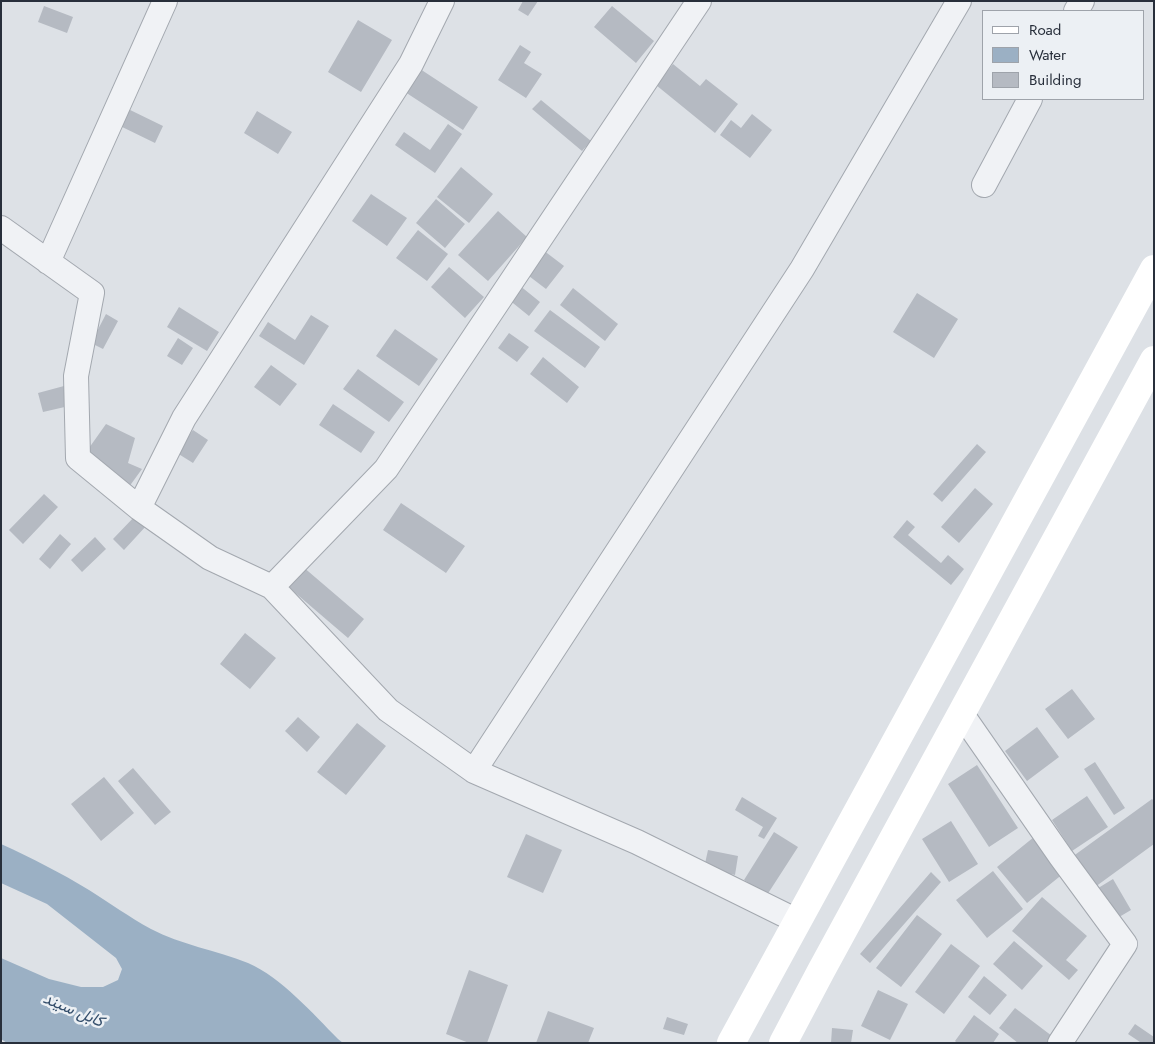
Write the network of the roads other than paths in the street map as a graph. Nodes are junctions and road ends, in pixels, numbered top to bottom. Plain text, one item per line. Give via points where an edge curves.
1 (165, 1) edge
2 (442, 1) edge
3 (699, 1) edge
4 (959, 1) edge
5 (1029, 100) edge
6 (984, 185) dead end
7 (1, 228) edge
8 (48, 262) junction
9 (1154, 269) edge
10 (1154, 360) edge
11 (139, 508) junction
12 (1018, 516) junction
13 (1057, 537) junction
14 (272, 587) junction
15 (961, 713) junction
16 (474, 771) junction
17 (797, 921) junction
18 (731, 1043) edge
19 (783, 1043) edge
20 (1060, 1043) edge

1 - 8 street
2 - 11 street via 410,64 184,418
3 - 14 street via 386,469
4 - 16 street via 802,269
5 - 6 street
7 - 8 street
8 - 11 street via 92,294 76,376 78,458
9 - 12 street
10 - 13 street
11 - 14 street via 210,558
12 - 13 street
12 - 17 street
13 - 15 street
14 - 16 street via 388,710
15 - 19 street
15 - 20 street via 1125,944
16 - 17 street via 638,842
17 - 18 street

